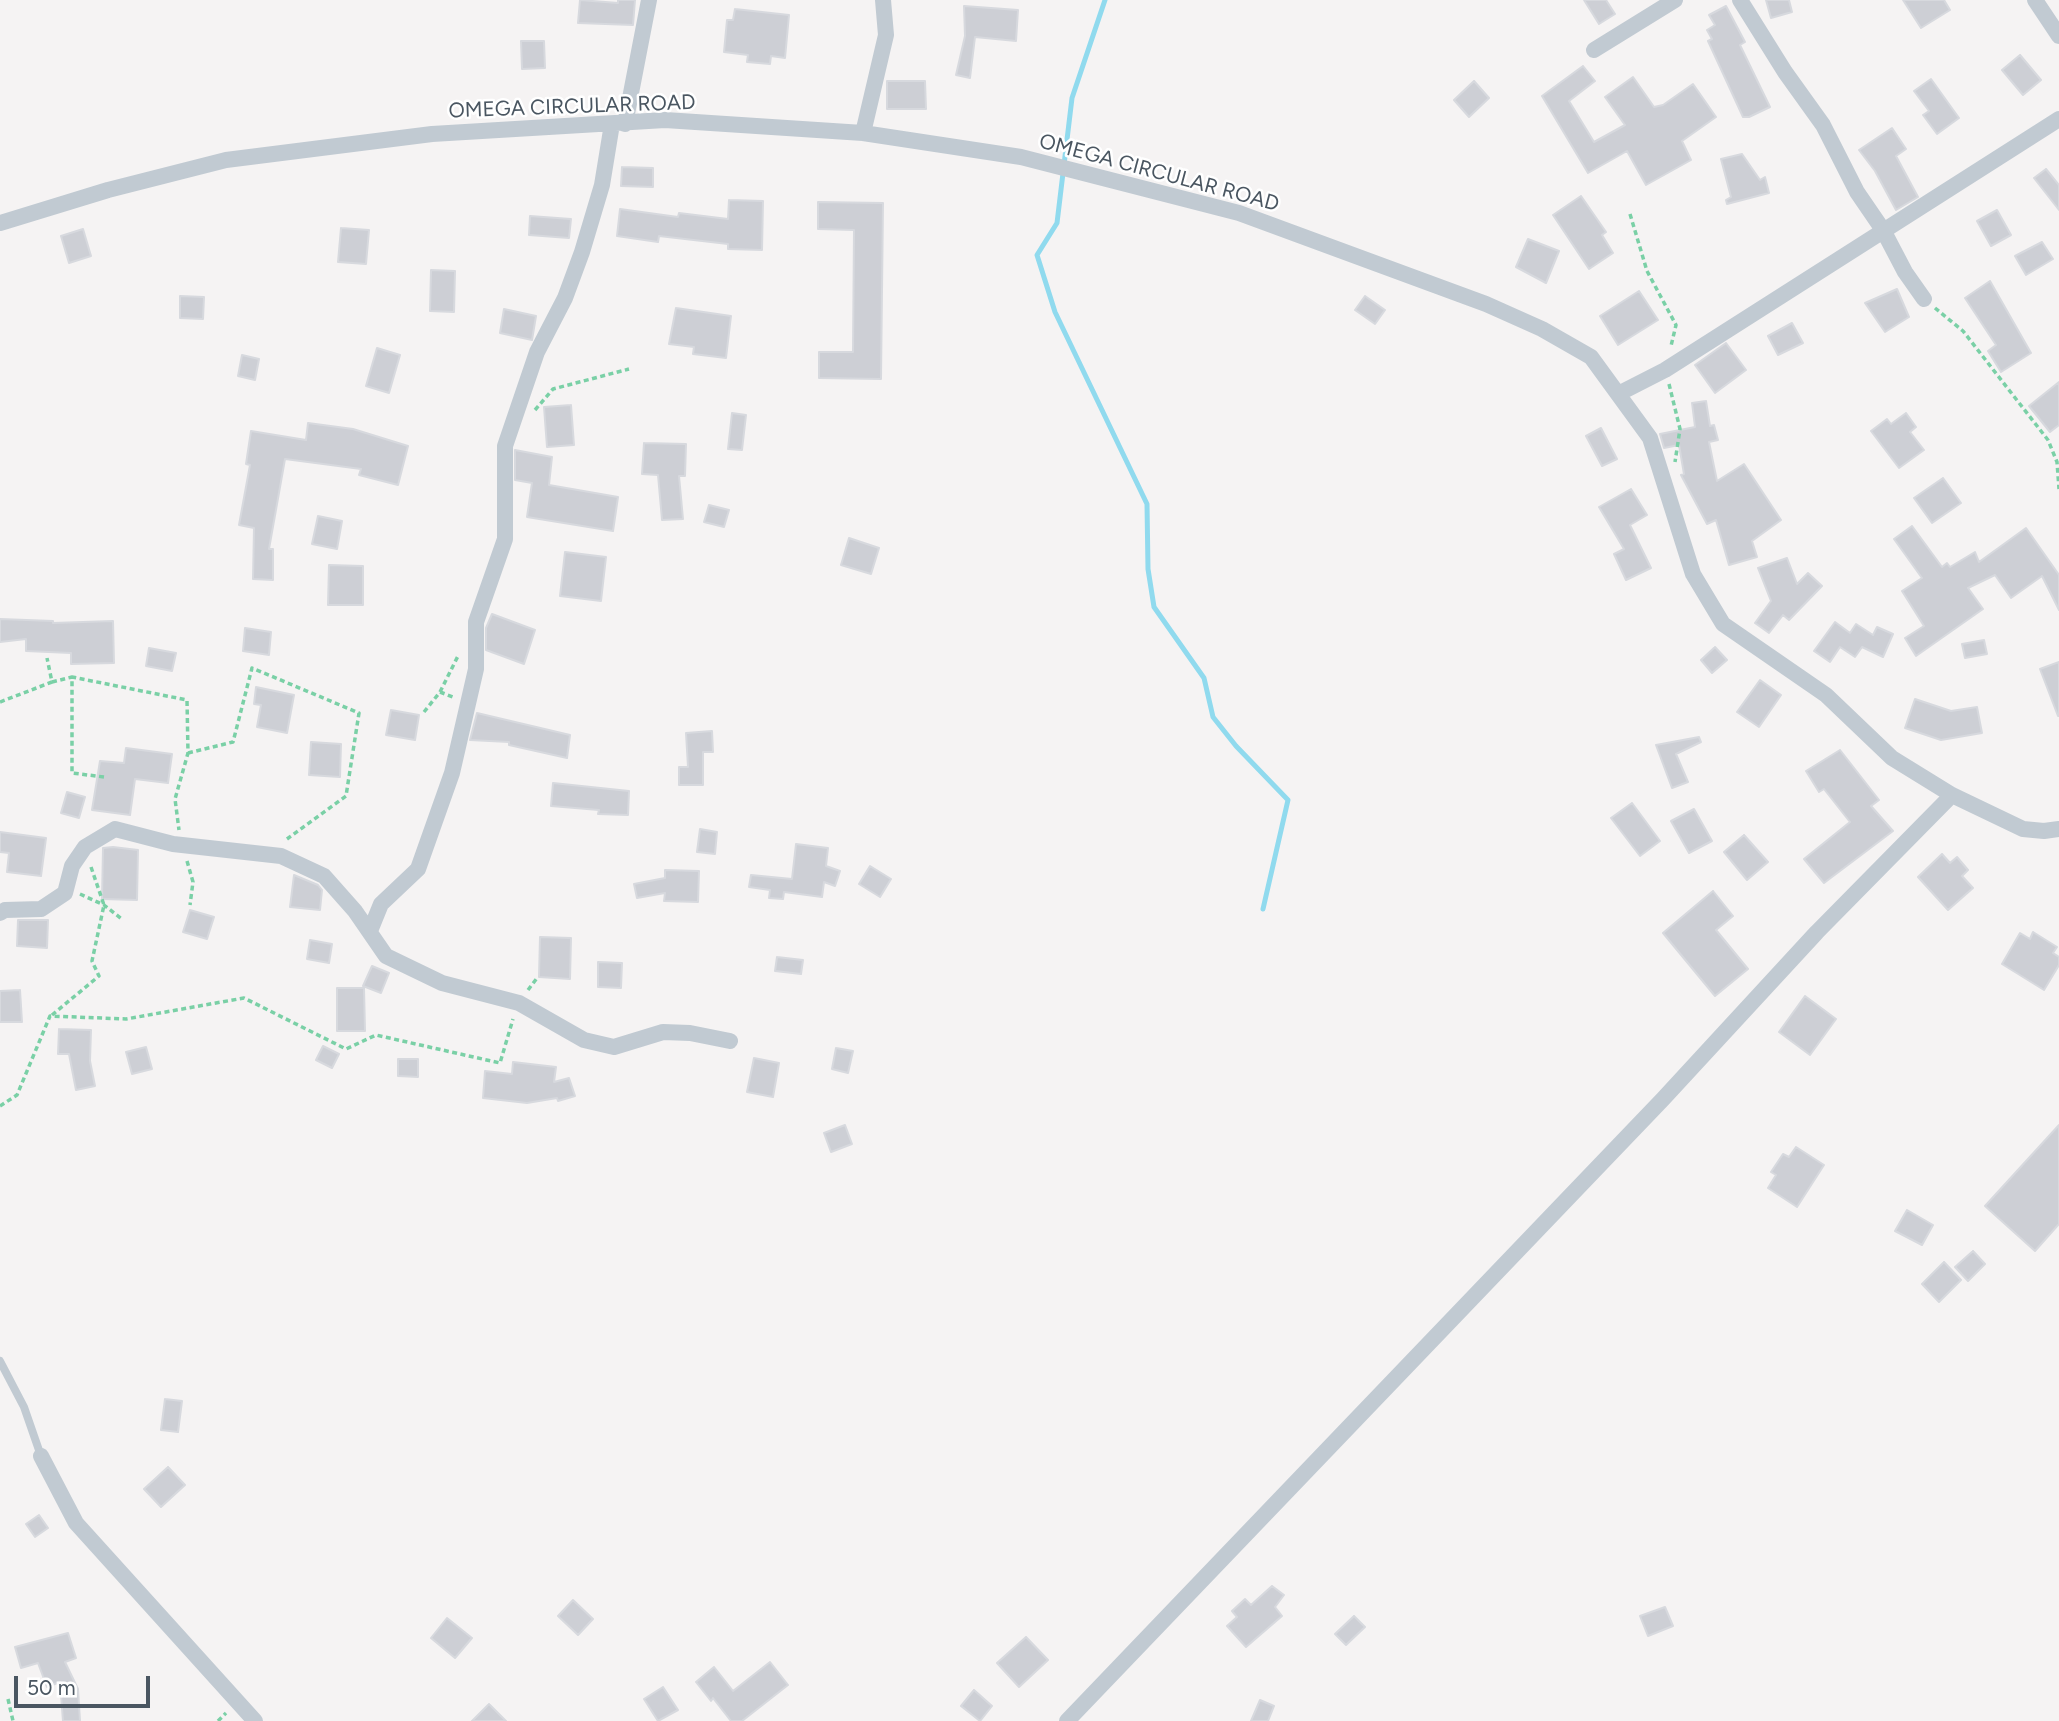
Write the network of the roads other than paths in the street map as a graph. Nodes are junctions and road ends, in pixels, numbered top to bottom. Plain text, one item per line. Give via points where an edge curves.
1 (649, 0) edge
2 (884, 0) edge
3 (1675, 0) edge
4 (1740, 0) edge
5 (2035, 0) edge
6 (2059, 36) edge
7 (1594, 50) dead end
8 (2059, 119) edge
9 (619, 124) junction
10 (863, 133) junction
11 (0, 223) edge
12 (1883, 230) junction
13 (1924, 299) road end
14 (1618, 394) junction
15 (1952, 795) junction
16 (2059, 828) edge
17 (0, 913) edge
18 (370, 931) junction
19 (730, 1041) dead end
20 (0, 1362) edge
21 (41, 1456) joint
22 (255, 1721) edge
23 (1067, 1721) edge

1 - 9 street
2 - 10 street via 886,35
3 - 7 street
4 - 12 street via 1823,125 1857,192
5 - 6 street
8 - 12 street
9 - 10 street, OMEGA CIRCULAR ROAD via 665,120
9 - 11 street, OMEGA CIRCULAR ROAD via 432,134 226,160
9 - 18 street via 582,252 533,362 505,446 505,539 476,622 476,669 452,774 418,869 381,904
10 - 14 street, OMEGA CIRCULAR ROAD via 1087,171 1239,213 1486,304 1542,330 1591,357
12 - 13 street
12 - 14 street via 1665,370
14 - 15 street, OMEGA CIRCULAR ROAD via 1650,438 1693,573 1723,624 1826,695 1892,758
15 - 16 street, OMEGA CIRCULAR ROAD via 2023,829
15 - 23 street
17 - 18 street via 41,909 65,893 72,866 85,847 115,829 180,845 281,856 324,876
18 - 19 street via 386,956 442,983 519,1003 584,1040 614,1047 663,1032
20 - 21 lane via 24,1407
21 - 22 street via 76,1523

